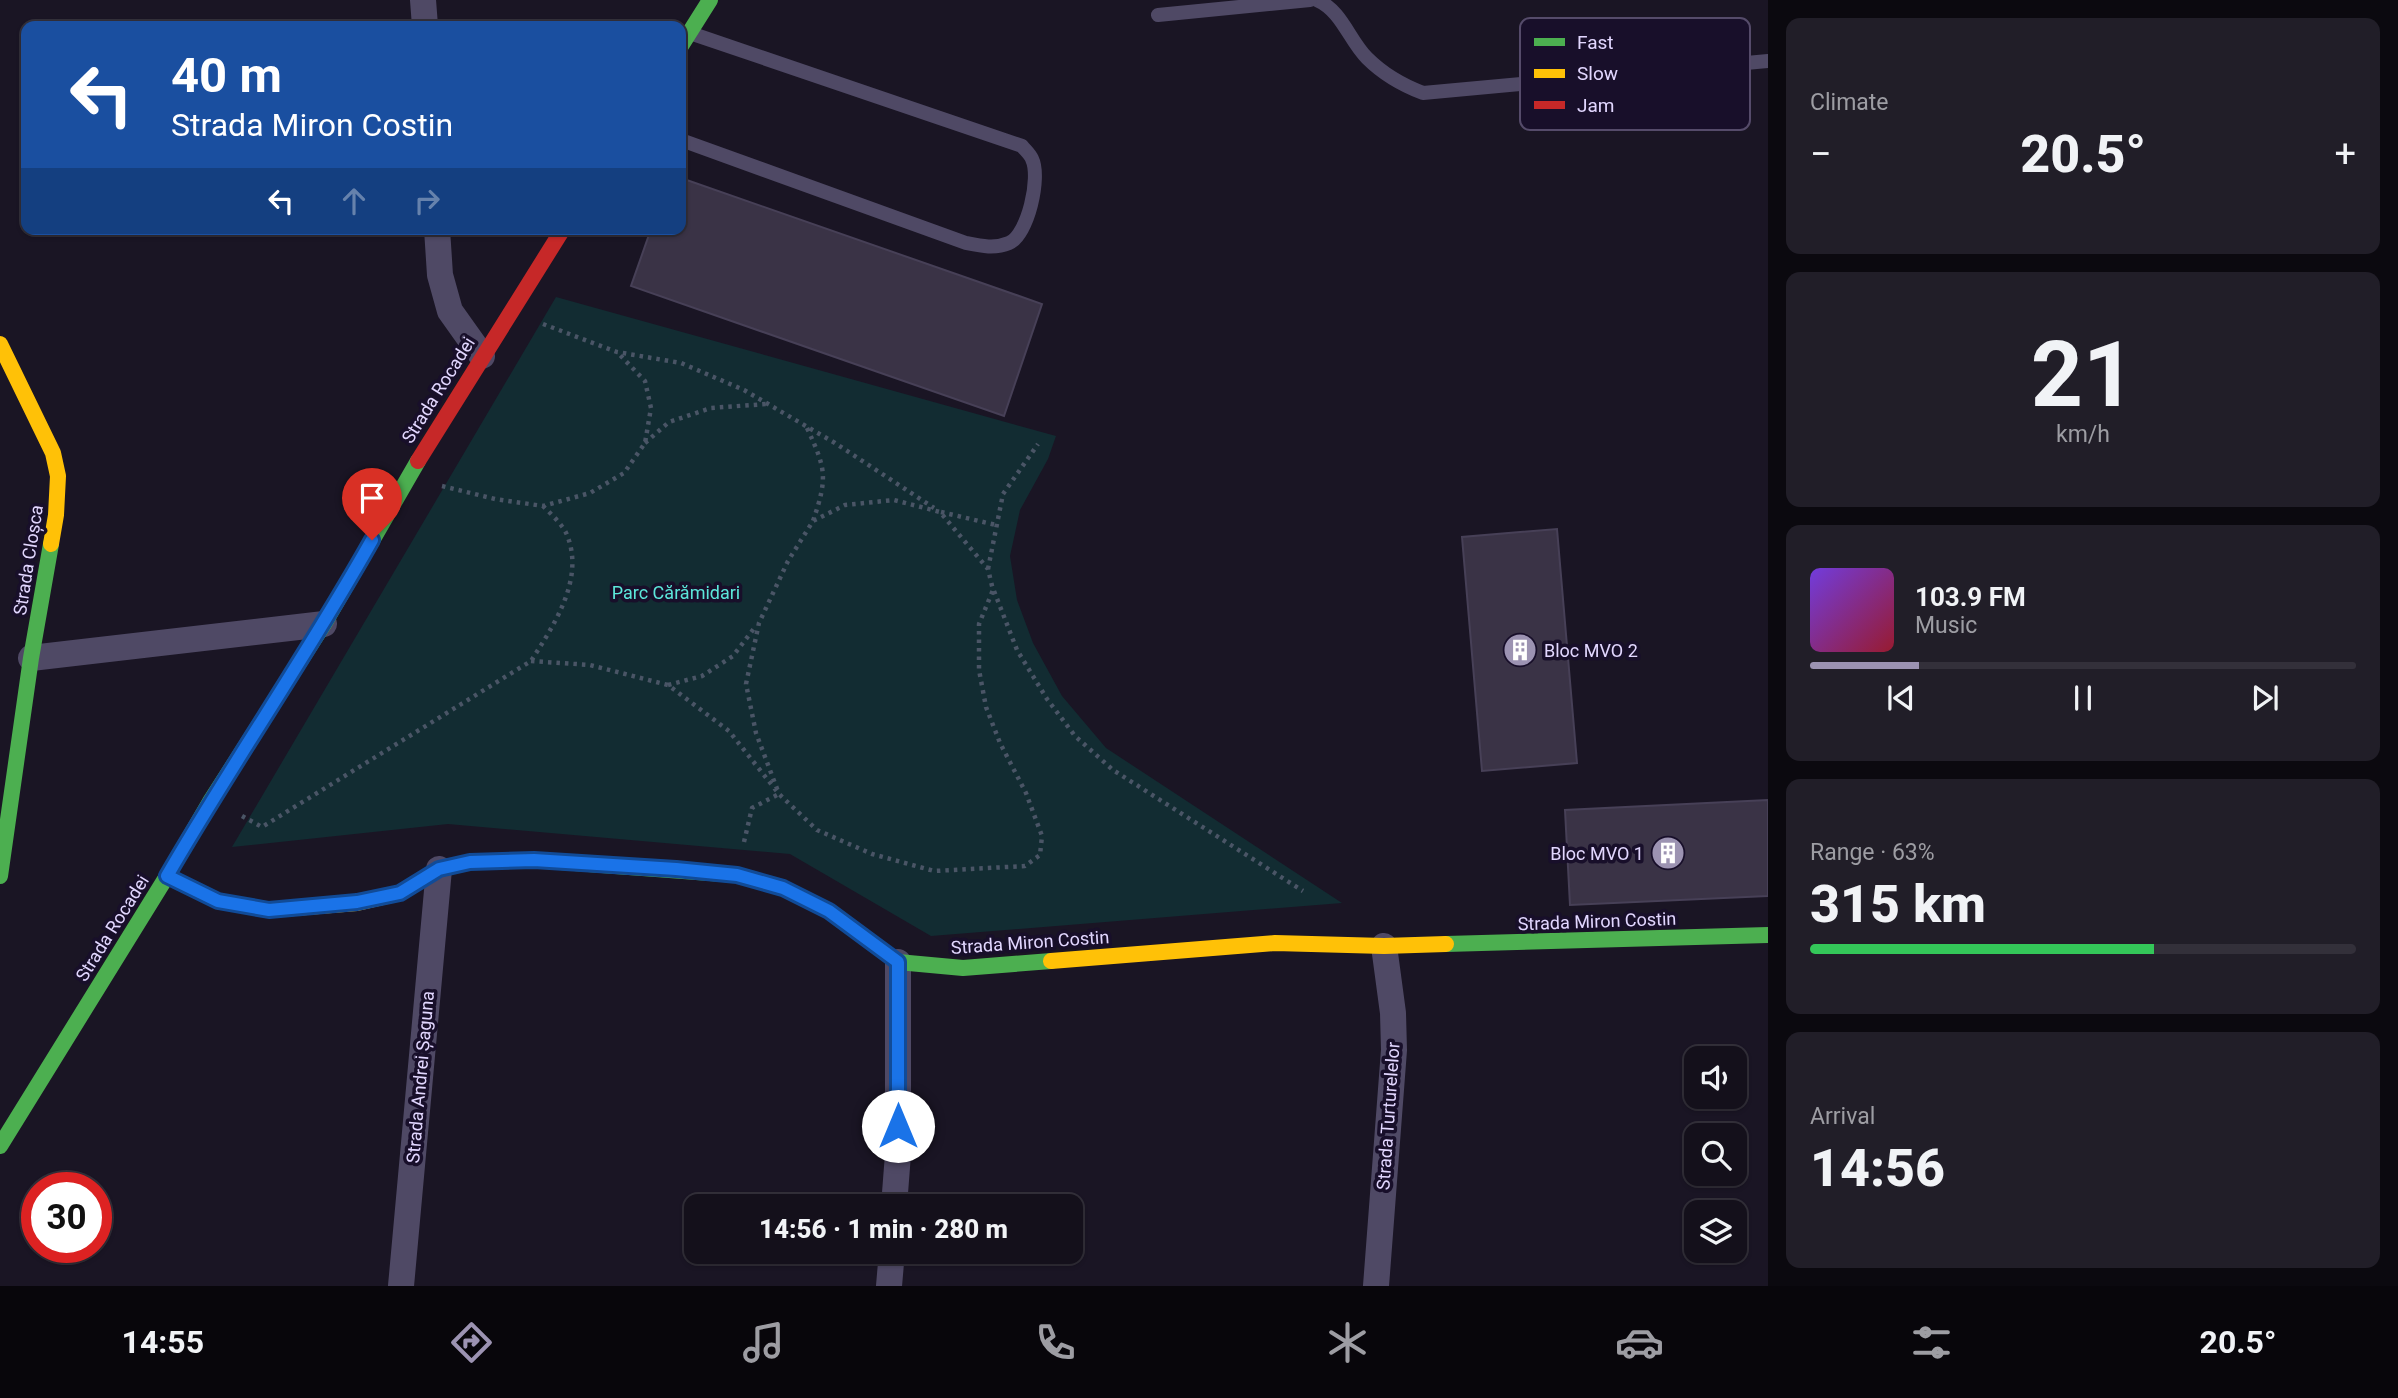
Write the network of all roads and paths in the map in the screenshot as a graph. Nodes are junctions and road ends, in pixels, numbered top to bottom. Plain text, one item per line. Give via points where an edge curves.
1 (423, 0) edge
2 (710, 0) edge
3 (1310, 0) edge
4 (1317, 0) edge
5 (1158, 15) dead end
6 (425, 21) edge
7 (686, 37) edge
8 (686, 39) edge
9 (1768, 61) edge
10 (1750, 63) edge
11 (1520, 84) edge
12 (686, 142) edge
13 (437, 235) edge
14 (559, 235) edge
15 (510, 311) junction
16 (0, 344) edge
17 (617, 352) junction
18 (482, 356) junction
19 (768, 404) junction
20 (807, 427) junction
21 (645, 443) junction
22 (1038, 444) dead end
23 (408, 477) junction
24 (543, 506) junction
25 (940, 512) junction
26 (813, 521) junction
27 (996, 525) junction
28 (989, 569) junction
29 (993, 590) junction
30 (759, 623) junction
31 (324, 624) junction
32 (31, 658) junction
33 (531, 661) junction
34 (668, 685) junction
35 (779, 794) junction
36 (211, 800) junction
37 (439, 869) junction
38 (737, 875) junction
39 (0, 876) edge
40 (167, 876) junction
41 (1303, 891) dead end
42 (1768, 935) edge
43 (1384, 946) junction
44 (898, 962) junction
45 (0, 1146) edge
46 (895, 1194) edge
47 (891, 1264) edge
48 (401, 1286) edge
49 (889, 1286) edge
50 (1376, 1286) edge

1 - 6 street
2 - 7 street
3 - 5 lane
4 - 11 lane via 1329,5 1366,57 1400,84 1423,93
8 - 12 lane via 1022,146 1032,160 1036,180 1023,231 1011,243 991,247 966,243
9 - 10 lane
13 - 18 street via 440,275 450,311
14 - 15 street, Strada Rocadei
15 - 17 path
15 - 18 street, Strada Rocadei
16 - 32 street, Strada Cloșca via 53,453 58,476 56,515
17 - 19 path via 681,363
17 - 21 path via 645,381 651,408
18 - 23 street, Strada Rocadei
19 - 20 path
19 - 21 path via 711,408 669,422
20 - 25 path
20 - 26 path via 822,460 824,491
21 - 24 path via 624,473 590,493
22 - 27 path via 1003,494
23 - 24 path
23 - 31 street, Strada Rocadei
24 - 33 path via 567,534 574,568 558,618
25 - 26 path via 894,500 845,505
25 - 27 path
25 - 28 path
26 - 30 path
27 - 28 path
28 - 29 path
29 - 35 path via 979,624 979,670 986,707 1042,836 1040,855 1025,866 934,871 872,854 817,830
29 - 41 path via 1017,650 1075,736 1113,770
30 - 34 path via 733,656 702,676
30 - 35 path via 746,684 756,733
31 - 32 street
31 - 36 street, Strada Rocadei
32 - 39 street, Strada Cloșca
33 - 34 path via 590,665
33 - 36 path via 262,827
34 - 35 path via 729,731
35 - 38 path via 752,808
36 - 40 street, Strada Rocadei
37 - 38 street via 470,862 534,860
37 - 40 street via 400,893 269,910 218,901
37 - 48 street, Strada Andrei Șaguna
38 - 44 street via 783,888 829,911
40 - 45 street, Strada Rocadei
42 - 43 street, Strada Miron Costin
43 - 44 street, Strada Miron Costin via 1275,943 963,968
43 - 50 street, Strada Turturelelor via 1394,1050
44 - 46 street
47 - 49 street

